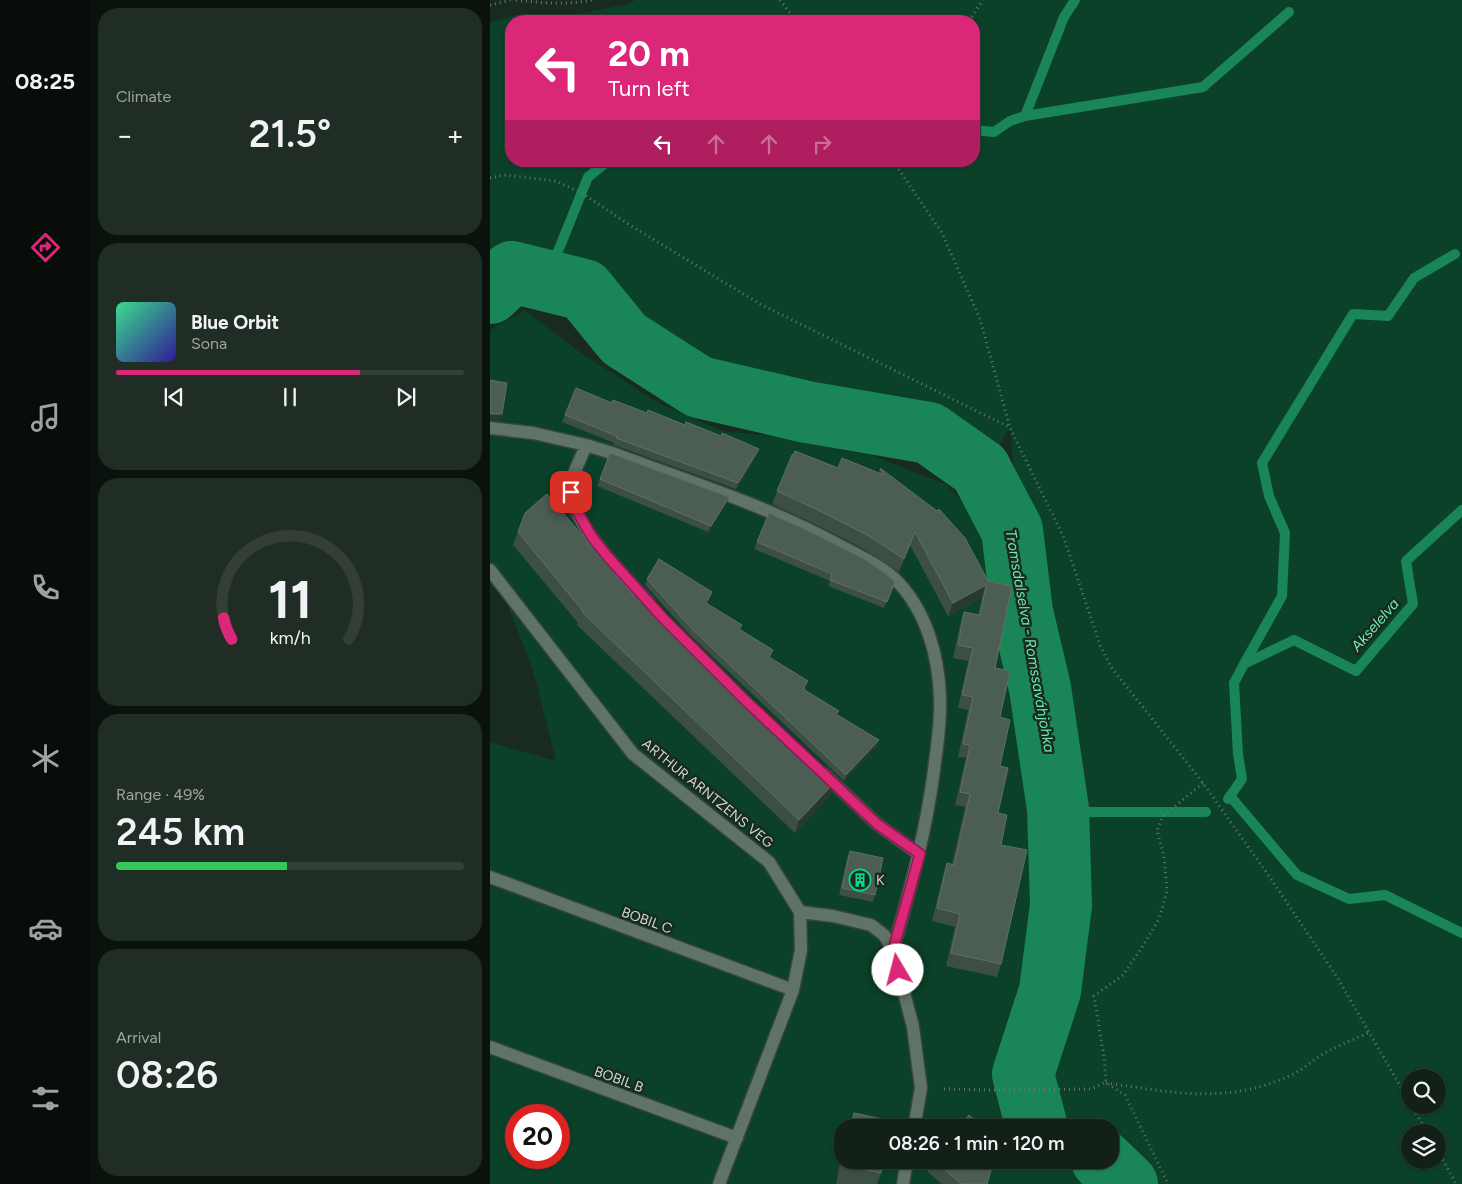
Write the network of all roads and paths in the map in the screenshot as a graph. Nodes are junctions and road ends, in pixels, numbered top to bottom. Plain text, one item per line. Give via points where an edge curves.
1 (511, 0) edge
2 (516, 0) edge
3 (593, 0) edge
4 (780, 0) edge
5 (982, 0) edge
6 (490, 4) edge
7 (791, 15) edge
8 (972, 15) edge
9 (897, 167) edge
10 (490, 178) edge
11 (490, 428) edge
12 (1010, 428) junction
13 (586, 445) junction
14 (490, 570) edge
15 (657, 612) edge
16 (815, 765) edge
17 (1203, 783) junction
18 (920, 854) junction
19 (490, 877) edge
20 (800, 912) junction
21 (893, 950) junction
22 (793, 990) junction
23 (1370, 1032) junction
24 (490, 1047) edge
25 (1106, 1082) junction
26 (921, 1088) junction
27 (1401, 1088) edge
28 (916, 1119) edge
29 (737, 1138) junction
30 (1446, 1166) edge
31 (905, 1169) edge
32 (719, 1184) edge
33 (902, 1184) edge
34 (1168, 1184) edge
35 (1456, 1184) edge

1 - 6 path
2 - 3 path via 566,3
4 - 7 path
5 - 8 path
9 - 12 path via 942,233 958,267 980,319
10 - 12 path via 504,174 556,181 583,194 760,304
11 - 13 lane via 533,432
12 - 17 path via 1064,538 1100,645 1111,667
13 - 15 lane via 571,483 574,506 592,537
13 - 18 lane via 778,514 875,564 901,585 925,623 932,645 940,699 930,800
14 - 20 lane, ARTHUR ARNTZENS VEG via 632,754 769,862
16 - 18 lane via 877,824
17 - 23 path via 1331,969
17 - 25 path via 1163,816 1157,830 1164,856 1167,891 1159,919 1123,975 1094,996
18 - 21 lane
19 - 22 lane, BOBIL C
20 - 21 lane via 871,924 884,935
20 - 22 lane via 801,950
21 - 26 lane via 913,1027
22 - 29 lane
23 - 25 path via 1324,1053 1291,1076 1257,1089 1217,1095 1183,1094
23 - 27 path
24 - 29 lane, BOBIL B
25 - 26 path via 1091,1089
25 - 34 path via 1125,1095
26 - 28 lane
29 - 32 lane
30 - 35 path
31 - 33 lane

